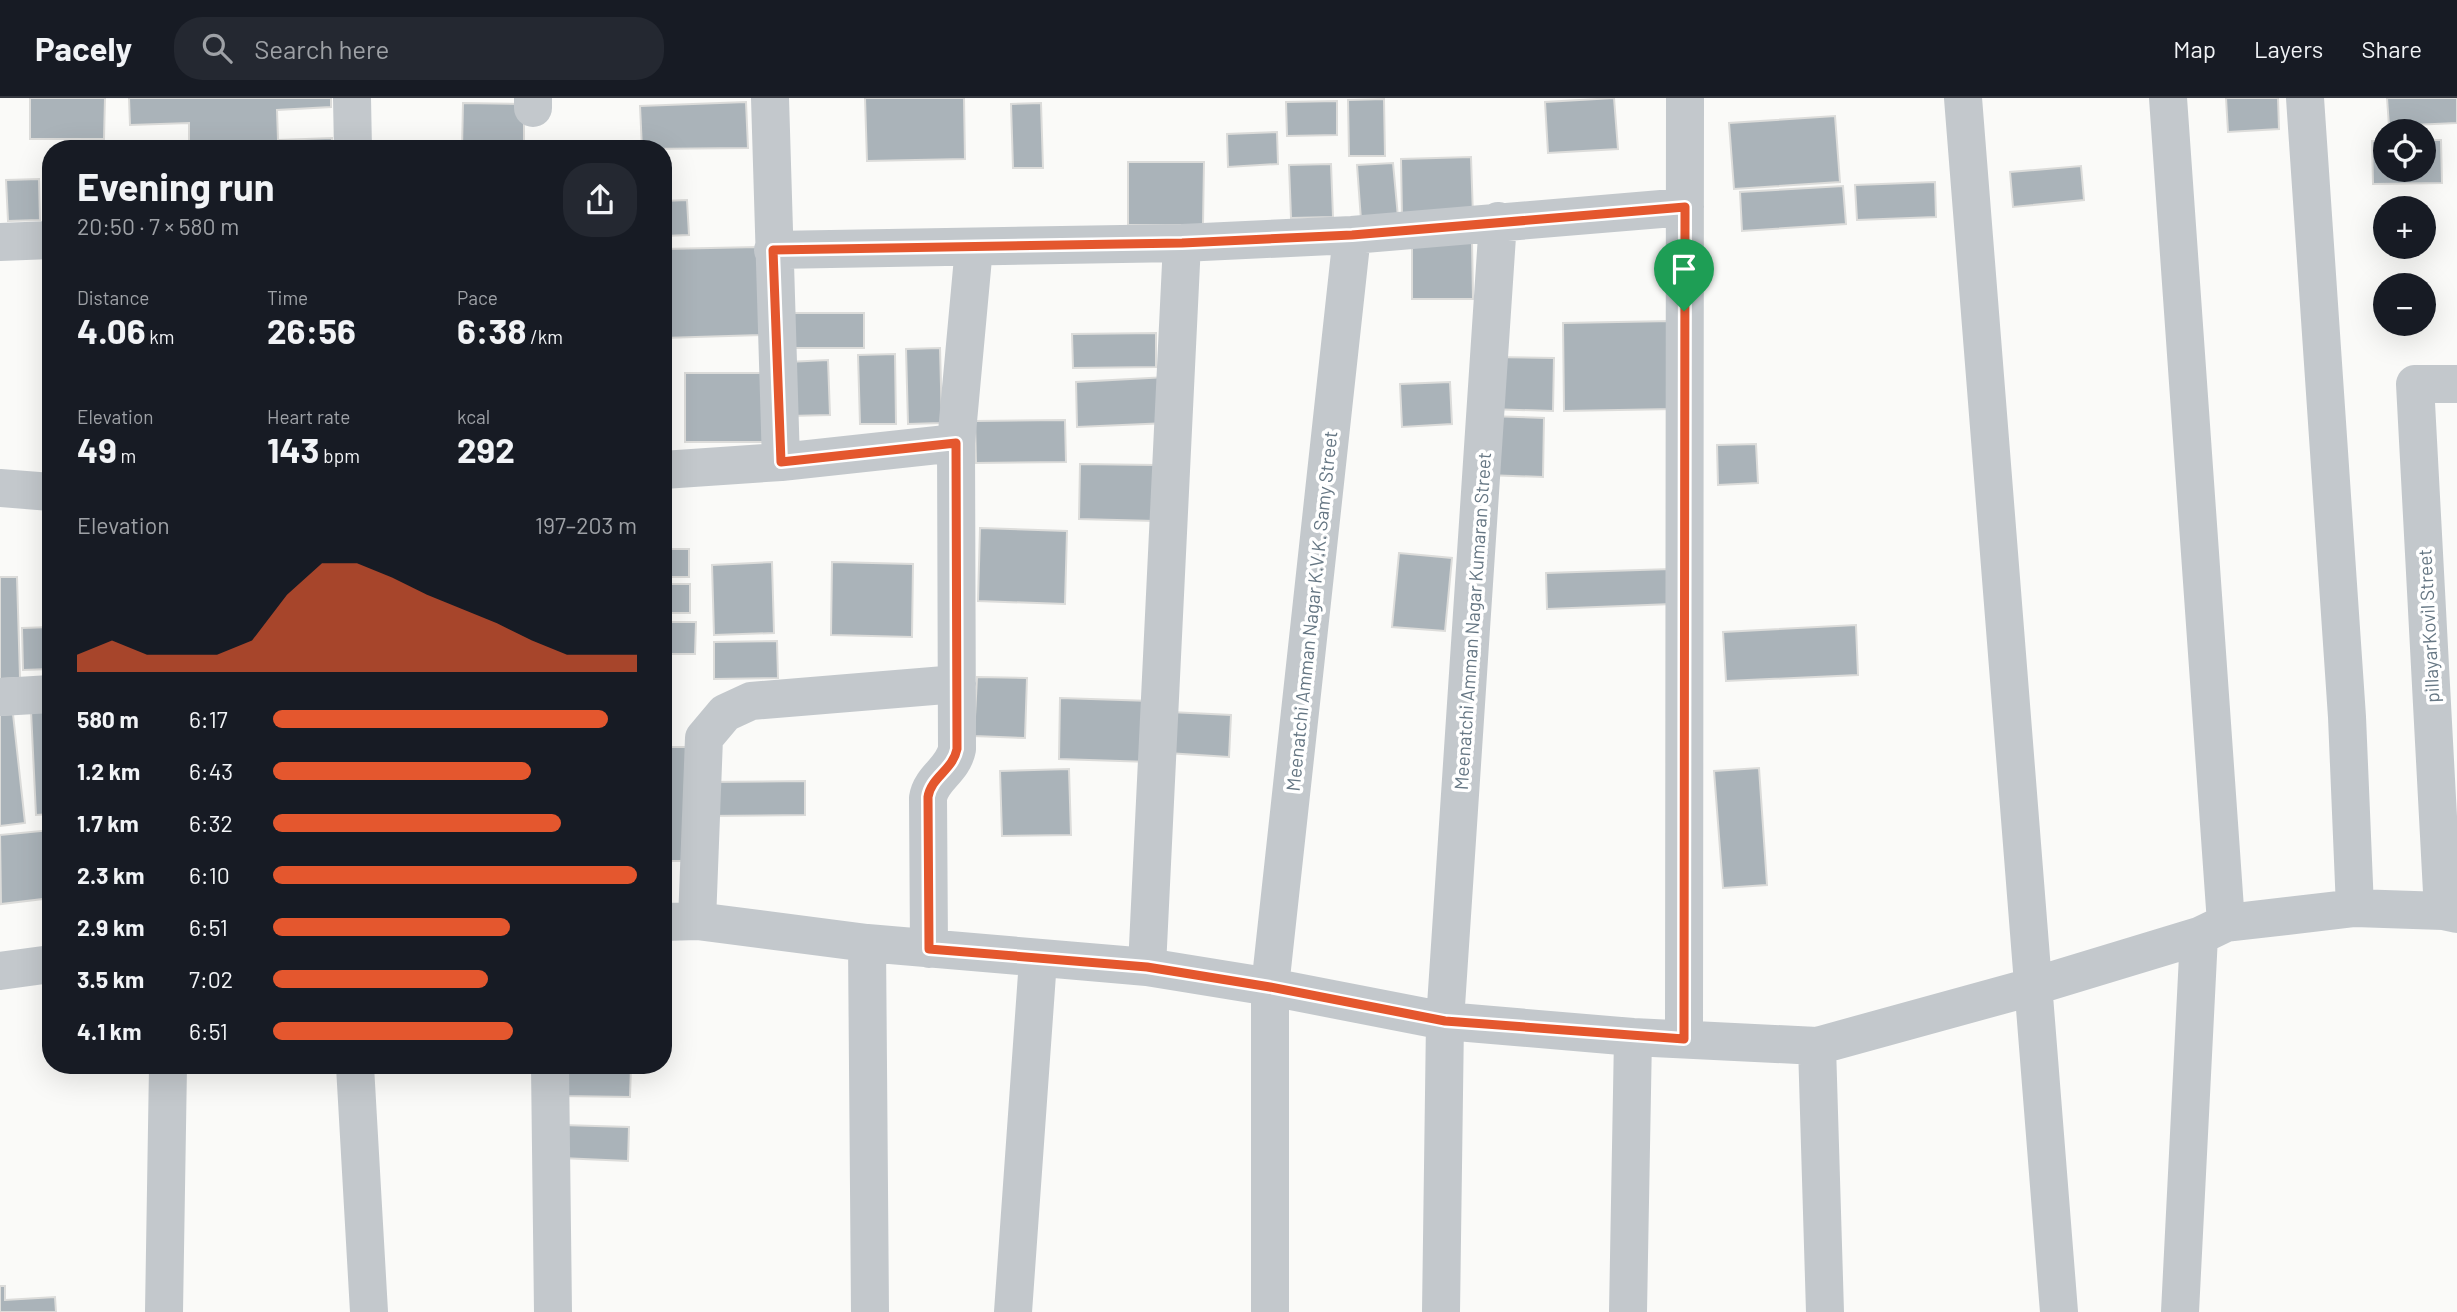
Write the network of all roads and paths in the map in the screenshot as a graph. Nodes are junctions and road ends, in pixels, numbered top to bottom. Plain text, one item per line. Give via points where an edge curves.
1 (352, 98) edge
2 (770, 98) edge
3 (1685, 98) edge
4 (1963, 98) edge
5 (2168, 98) edge
6 (2305, 98) edge
7 (353, 140) edge
8 (1685, 207) junction
9 (1499, 221) junction
10 (1352, 235) junction
11 (42, 240) edge
12 (0, 242) edge
13 (1182, 243) junction
14 (974, 247) junction
15 (773, 250) junction
16 (2457, 384) edge
17 (956, 443) junction
18 (781, 462) junction
19 (672, 469) edge
20 (0, 488) edge
21 (42, 491) edge
22 (957, 684) junction
23 (2444, 690) edge
24 (42, 695) edge
25 (0, 697) edge
26 (2356, 908) junction
27 (2450, 913) edge
28 (680, 922) edge
29 (2212, 930) junction
30 (867, 943) junction
31 (929, 949) junction
32 (1038, 960) junction
33 (42, 965) edge
34 (1147, 967) junction
35 (0, 971) edge
36 (1270, 987) junction
37 (2031, 987) junction
38 (1445, 1021) junction
39 (1633, 1037) junction
40 (1684, 1039) junction
41 (1817, 1046) junction
42 (168, 1074) edge
43 (355, 1074) edge
44 (550, 1074) edge
45 (164, 1312) edge
46 (369, 1312) edge
47 (553, 1312) edge
48 (870, 1312) edge
49 (1013, 1312) edge
50 (1270, 1312) edge
51 (1441, 1312) edge
52 (1628, 1312) edge
53 (1825, 1312) edge
54 (2059, 1312) edge
55 (2180, 1312) edge

1 - 7 street
2 - 15 street
3 - 8 street
4 - 37 street
5 - 29 street
6 - 26 street
8 - 9 street
8 - 40 street
9 - 10 street
9 - 38 street, Meenatchi Amman Nagar Kumaran Street
10 - 13 street
10 - 36 street, Meenatchi Amman Nagar K.V.K. Samy Street
11 - 12 street
13 - 14 street
13 - 34 street
14 - 15 street
14 - 17 street
15 - 18 street
16 - 23 street, pillayarKovil Street via 2415,384
17 - 18 street
17 - 22 street
18 - 19 street
20 - 21 street
22 - 28 street via 763,699 725,713 704,738
22 - 31 street via 954,762 928,797
23 - 27 street, pillayarKovil Street
24 - 25 street
26 - 27 street
26 - 29 street
28 - 30 street
29 - 37 street
29 - 55 street
30 - 31 street
30 - 48 street
31 - 32 street
32 - 34 street
32 - 49 street
33 - 35 street
34 - 36 street
36 - 38 street
36 - 50 street, Meenatchi Amman Nagar K.V.K. Samy Street
37 - 41 street
37 - 54 street
38 - 39 street
38 - 51 street, Meenatchi Amman Nagar Kumaran Street
39 - 40 street
39 - 52 street
40 - 41 street
41 - 53 street
42 - 45 street
43 - 46 street
44 - 47 street

